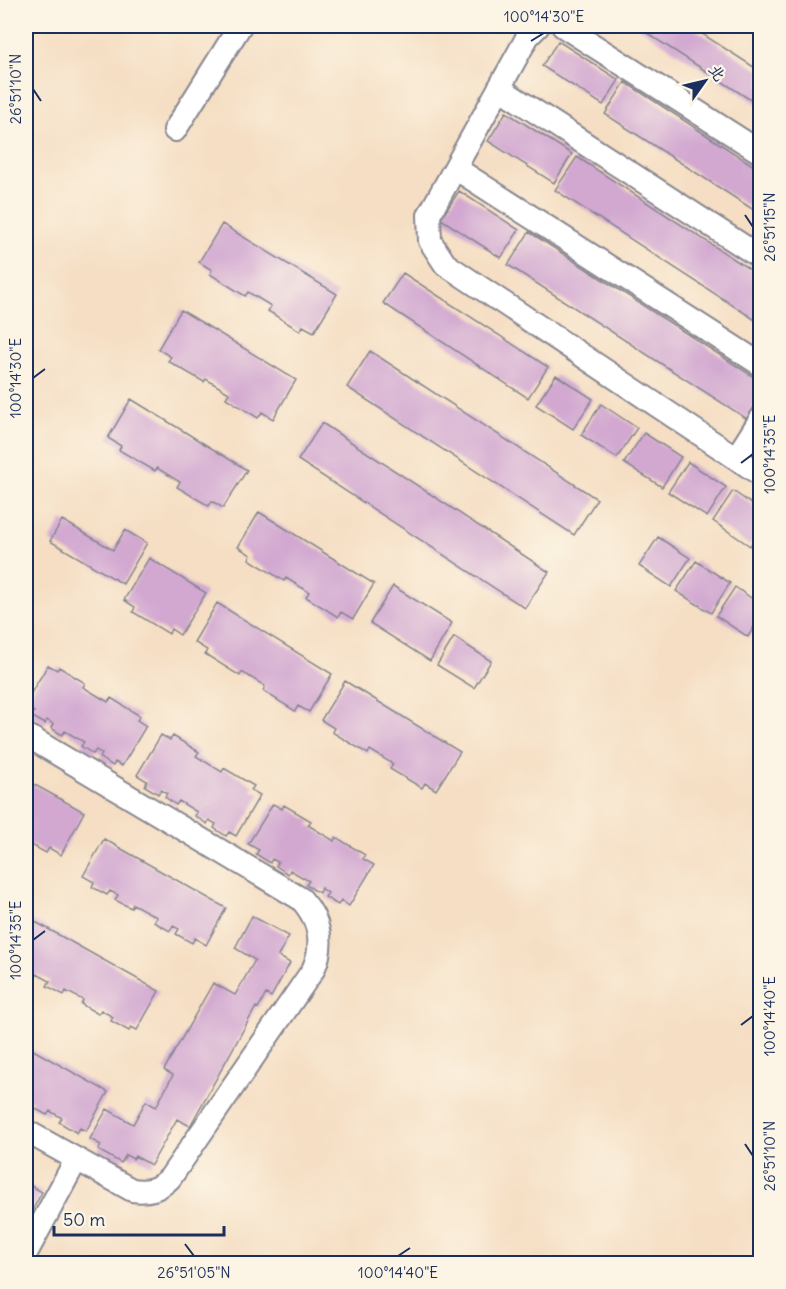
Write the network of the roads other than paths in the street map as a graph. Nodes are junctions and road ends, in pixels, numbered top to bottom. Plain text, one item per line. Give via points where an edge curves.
1 (240, 26) edge
2 (538, 26) edge
3 (563, 26) edge
4 (499, 88) junction
5 (175, 129) dead end
6 (760, 152) edge
7 (455, 168) junction
8 (760, 257) edge
9 (760, 364) edge
10 (760, 420) edge
11 (736, 458) junction
12 (760, 474) edge
13 (26, 735) edge
14 (26, 1131) edge
15 (76, 1160) junction
16 (26, 1252) edge

1 - 5 street
2 - 4 street via 528,36
3 - 6 street
4 - 7 street
4 - 8 street
7 - 9 street
7 - 11 street via 429,215 430,241 444,264
10 - 11 street
11 - 12 street
13 - 15 street via 302,899 315,917 320,938 313,970 163,1185 146,1192 132,1190
14 - 15 street
15 - 16 street

